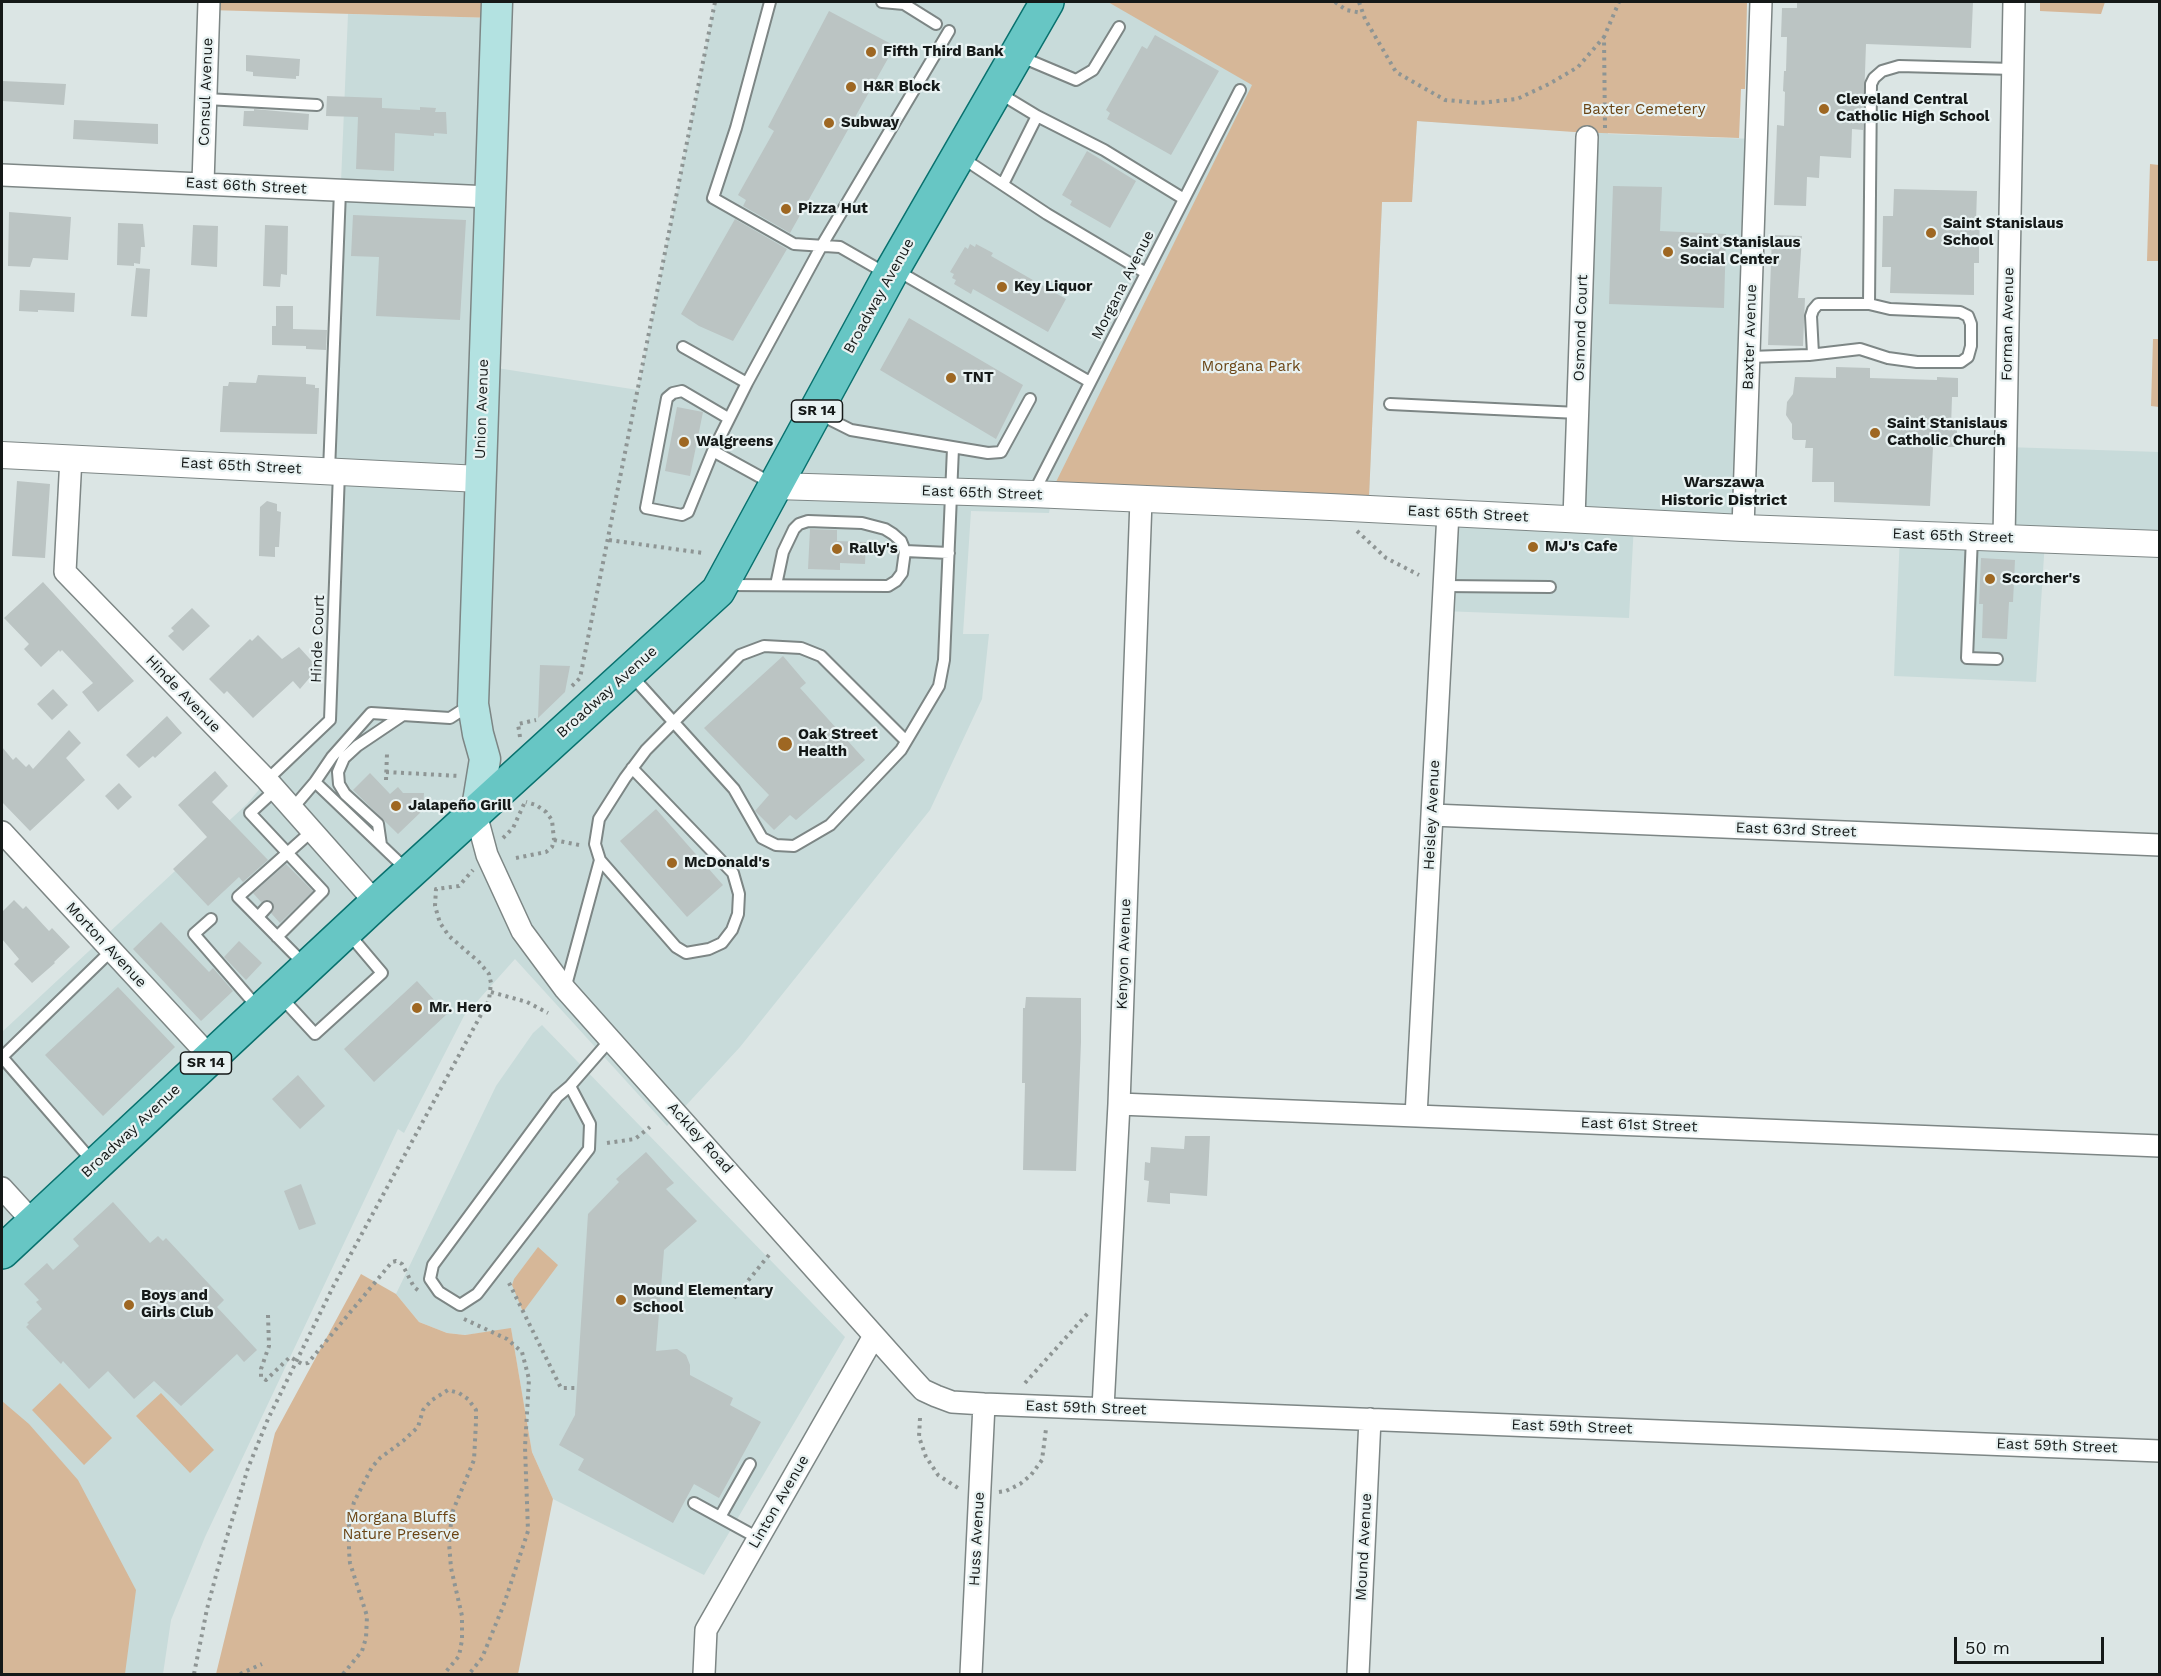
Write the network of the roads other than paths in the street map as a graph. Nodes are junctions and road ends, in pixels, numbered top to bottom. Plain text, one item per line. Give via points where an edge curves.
1 (209, 2) edge
2 (497, 2) edge
3 (770, 2) edge
4 (882, 2) edge
5 (1047, 2) edge
6 (1761, 2) edge
7 (2014, 2) edge
8 (936, 24) dead end
9 (1119, 27) dead end
10 (949, 31) dead end
11 (1016, 55) junction
12 (2014, 69) junction
13 (1240, 90) dead end
14 (995, 91) junction
15 (206, 99) junction
16 (317, 105) dead end
17 (1037, 116) junction
18 (1596, 135) road end
19 (958, 155) junction
20 (2, 175) edge
21 (203, 183) junction
22 (1003, 184) junction
23 (340, 190) junction
24 (490, 197) junction
25 (1184, 199) junction
26 (822, 245) junction
27 (891, 272) junction
28 (1146, 273) junction
29 (1869, 304) junction
30 (683, 347) dead end
31 (1813, 354) junction
32 (1749, 357) junction
33 (1090, 382) junction
34 (747, 383) junction
35 (1030, 399) dead end
36 (1390, 404) dead end
37 (816, 413) junction
38 (1578, 413) junction
39 (729, 418) junction
40 (953, 448) junction
41 (713, 451) junction
42 (2, 454) edge
43 (71, 457) junction
44 (334, 471) junction
45 (480, 479) junction
46 (776, 486) junction
47 (951, 492) junction
48 (1032, 494) junction
49 (1141, 500) junction
50 (1448, 513) junction
51 (1574, 519) junction
52 (1743, 528) junction
53 (1972, 536) junction
54 (2004, 538) junction
55 (2160, 544) edge
56 (904, 551) junction
57 (949, 554) junction
58 (721, 585) junction
59 (776, 585) junction
60 (1444, 586) junction
61 (1550, 587) dead end
62 (1996, 659) dead end
63 (629, 673) junction
64 (473, 704) junction
65 (404, 715) junction
66 (674, 722) junction
67 (906, 741) junction
68 (632, 768) junction
69 (315, 782) junction
70 (271, 785) junction
71 (292, 808) junction
72 (476, 814) junction
73 (1432, 815) junction
74 (312, 831) junction
75 (2, 832) edge
76 (381, 845) junction
77 (2160, 845) edge
78 (286, 854) junction
79 (600, 860) junction
80 (410, 872) junction
81 (376, 903) junction
82 (267, 907) dead end
83 (258, 917) junction
84 (211, 919) dead end
85 (346, 932) junction
86 (277, 937) junction
87 (111, 951) junction
88 (308, 968) junction
89 (565, 990) junction
90 (270, 1003) junction
91 (611, 1039) junction
92 (211, 1058) junction
93 (570, 1086) junction
94 (1119, 1104) junction
95 (1416, 1116) junction
96 (2160, 1146) edge
97 (95, 1164) junction
98 (2, 1188) edge
99 (33, 1222) junction
100 (2, 1252) edge
101 (874, 1336) junction
102 (984, 1404) junction
103 (1103, 1408) junction
104 (1370, 1419) junction
105 (2160, 1451) edge
106 (750, 1464) dead end
107 (694, 1503) dead end
108 (720, 1517) junction
109 (759, 1538) junction
110 (704, 1674) edge
111 (971, 1674) edge
112 (1358, 1674) edge

1 - 15 street, Consul Avenue
2 - 24 main road, Union Avenue
3 - 26 lane via 714,198 794,244
4 - 8 lane via 904,4
5 - 11 main road, Broadway Avenue / SR 14
6 - 32 street, Baxter Avenue
7 - 12 street, Forman Avenue
9 - 11 lane via 1093,70 1076,80
10 - 26 lane
11 - 14 main road, Broadway Avenue / SR 14
12 - 29 lane via 1899,66 1874,78
12 - 54 street, Forman Avenue
13 - 25 lane, Morgana Avenue
14 - 17 lane
14 - 19 main road, Broadway Avenue / SR 14
15 - 16 lane
15 - 21 street, Consul Avenue
17 - 22 lane
17 - 25 lane via 1104,150
18 - 38 street, Osmond Court
19 - 22 lane
19 - 27 main road, Broadway Avenue / SR 14
20 - 21 street, East 66th Street
21 - 23 street, East 66th Street
22 - 28 lane
23 - 24 street, East 66th Street
23 - 44 lane, Hinde Court
24 - 45 main road, Union Avenue
25 - 28 lane, Morgana Avenue
26 - 27 lane via 840,248
26 - 34 lane
27 - 33 lane
27 - 37 main road, Broadway Avenue / SR 14
28 - 33 lane, Morgana Avenue
29 - 31 lane via 1818,304 1811,316
29 - 31 lane via 1890,309 1960,312 1968,316 1968,357 1961,362 1917,362 1860,349
30 - 34 lane
31 - 32 lane
32 - 52 street, Baxter Avenue
33 - 48 lane, Morgana Avenue
34 - 39 lane
35 - 40 lane via 1001,452
36 - 38 lane
37 - 40 lane via 851,430
37 - 46 main road, Broadway Avenue / SR 14
38 - 51 street, Osmond Court
39 - 41 lane
39 - 41 lane via 682,391 667,398 646,508 682,515 688,512
40 - 47 lane
41 - 46 lane
42 - 43 street, East 65th Street
43 - 44 street, East 65th Street
43 - 70 street, Hinde Avenue via 65,572
44 - 45 street, East 65th Street
44 - 70 lane, Hinde Court via 330,720
45 - 64 main road, Union Avenue
46 - 47 street, East 65th Street
46 - 58 main road, Broadway Avenue / SR 14
47 - 48 street, East 65th Street
47 - 57 lane
48 - 49 street, East 65th Street
49 - 50 street, East 65th Street
49 - 94 street, Kenyon Avenue
50 - 51 street, East 65th Street
50 - 60 street, Heisley Avenue
51 - 52 street, East 65th Street
52 - 53 street, East 65th Street
53 - 54 street, East 65th Street
53 - 62 lane via 1967,658
54 - 55 street, East 65th Street
56 - 57 lane
56 - 59 lane via 902,573 888,586
56 - 59 lane via 901,541 885,529 862,523 808,521 794,529 783,552
57 - 67 lane via 944,660 939,686
58 - 59 lane
58 - 63 main road, Broadway Avenue / SR 14
60 - 61 lane
60 - 73 street, Heisley Avenue
63 - 66 lane
63 - 72 main road, Broadway Avenue / SR 14
64 - 65 lane via 450,718
64 - 72 main road, Union Avenue via 485,759
65 - 69 lane via 371,713
65 - 76 lane via 357,746 344,758 338,772 345,794 378,824
66 - 67 lane via 740,655 764,646 801,648 821,656
66 - 67 lane via 734,789 762,838 776,845 794,846 830,825
66 - 68 lane
68 - 79 lane via 598,819 595,844
68 - 79 lane via 733,873 739,894 732,930 722,943 686,953 676,947
69 - 71 lane
69 - 76 lane
70 - 71 street, Hinde Avenue
70 - 78 lane, Hinde Court via 250,813
71 - 74 street, Hinde Avenue
72 - 80 main road, Broadway Avenue / SR 14
72 - 89 street, Ackley Road via 487,855 522,931
73 - 77 street, East 63rd Street
73 - 95 street, Heisley Avenue
74 - 78 lane
74 - 81 street, Hinde Avenue
75 - 87 street, Morton Avenue
76 - 80 lane
78 - 83 lane via 238,897
78 - 86 lane via 303,876 323,891
79 - 89 lane
80 - 81 main road, Broadway Avenue / SR 14
81 - 85 main road, Broadway Avenue / SR 14
82 - 83 lane
83 - 86 lane
84 - 90 lane via 194,934
85 - 88 main road, Broadway Avenue / SR 14
85 - 90 lane via 382,973 315,1034
86 - 88 lane
87 - 92 street, Morton Avenue
87 - 97 lane via 2,1057
88 - 90 main road, Broadway Avenue / SR 14
89 - 91 street, Ackley Road
90 - 92 main road, Broadway Avenue / SR 14
91 - 93 lane
91 - 101 street, Ackley Road
92 - 97 main road, Broadway Avenue / SR 14
93 - 93 lane via 557,1096 433,1265 430,1280 439,1292 460,1305 477,1294 589,1149 590,1124
94 - 95 street, East 61st Street
94 - 103 street, Kenyon Avenue
95 - 96 street, East 61st Street
97 - 99 main road, Broadway Avenue / SR 14
98 - 99 street
99 - 100 main road, Broadway Avenue / SR 14
101 - 102 street, Ackley Road via 923,1390 952,1402
101 - 109 street, Linton Avenue
102 - 103 street, East 59th Street
102 - 111 street, Huss Avenue
103 - 104 street, East 59th Street
104 - 105 street, East 59th Street
104 - 112 street, Mound Avenue
106 - 108 lane
107 - 108 lane
108 - 109 lane
109 - 110 street, Linton Avenue via 706,1630

